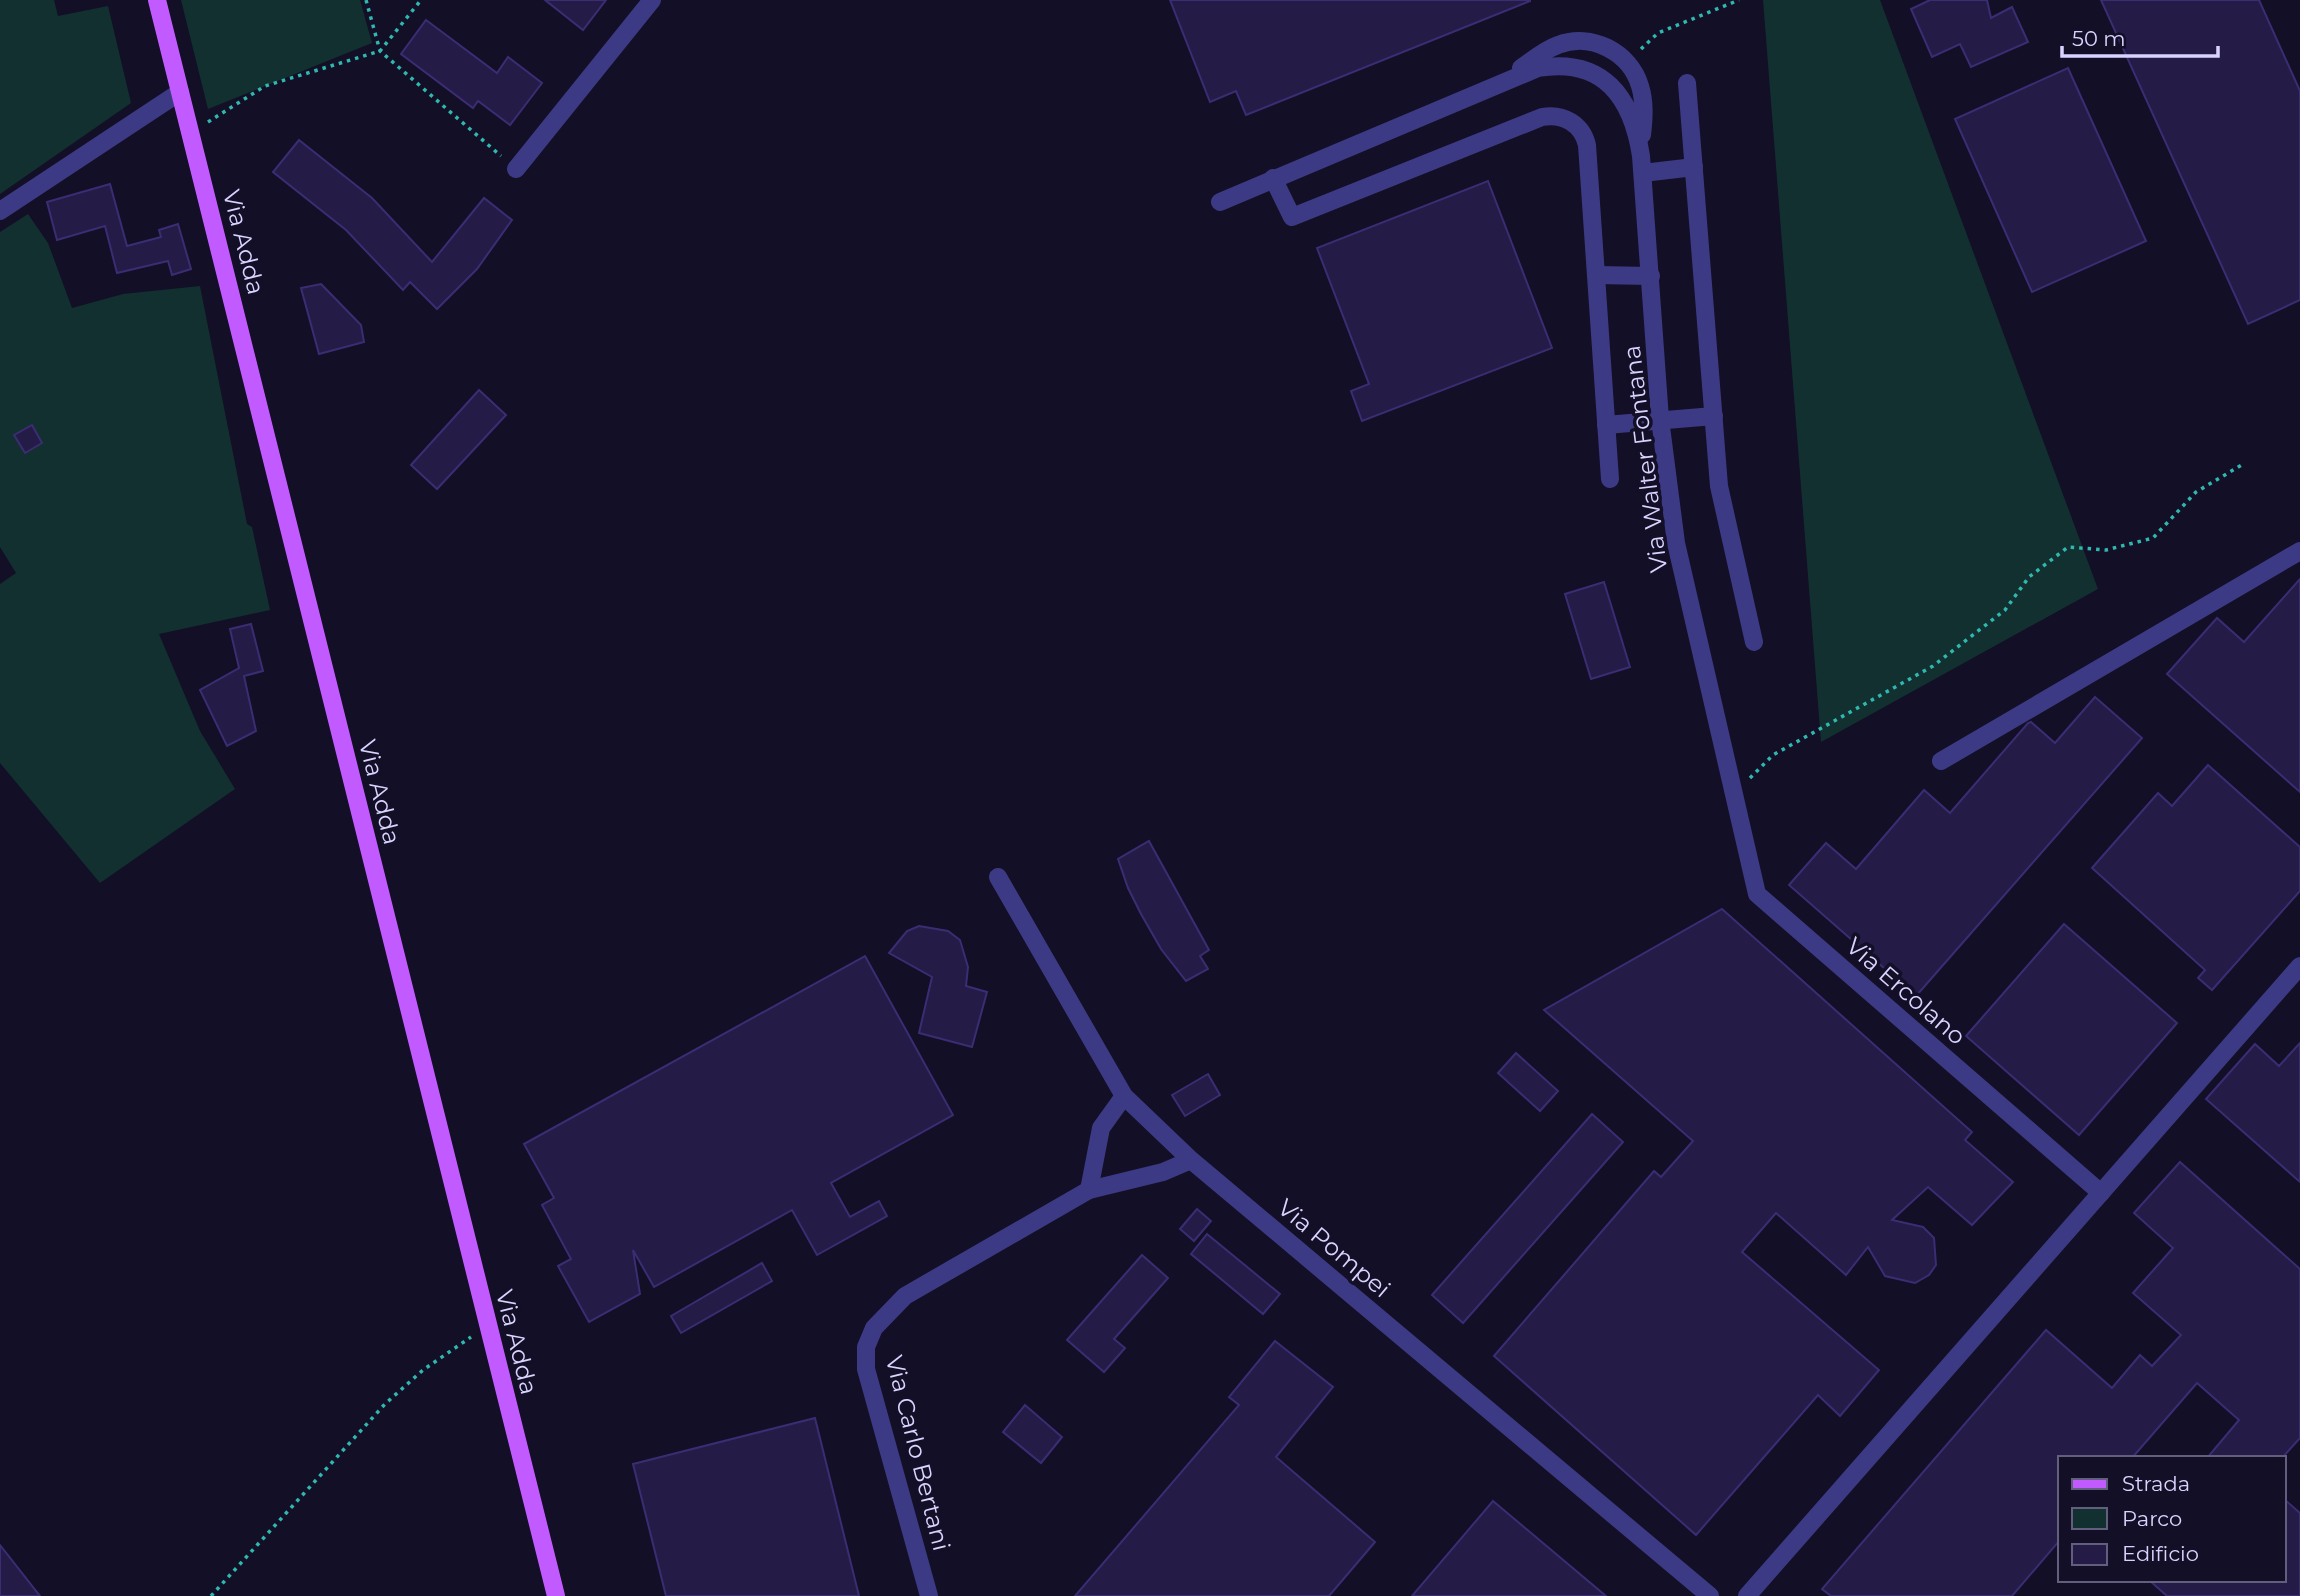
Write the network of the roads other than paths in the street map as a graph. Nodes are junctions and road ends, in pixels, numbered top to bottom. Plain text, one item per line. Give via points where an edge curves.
1 (157, 0) edge
2 (652, 0) edge
3 (1502, 82) junction
4 (1687, 83) dead end
5 (180, 92) junction
6 (1642, 164) junction
7 (1694, 167) junction
8 (516, 169) road end
9 (1273, 178) junction
10 (1220, 202) dead end
11 (0, 211) edge
12 (1597, 275) junction
13 (1651, 276) junction
14 (1714, 416) junction
15 (1660, 419) junction
16 (1606, 425) junction
17 (1610, 479) dead end
18 (2300, 551) edge
19 (1754, 642) dead end
20 (1941, 761) dead end
21 (1734, 794) joint
22 (998, 877) dead end
23 (2300, 966) edge
24 (1124, 1096) junction
25 (1191, 1160) junction
26 (1089, 1190) junction
27 (2101, 1193) junction
28 (556, 1596) edge
29 (929, 1596) edge
30 (1710, 1596) edge
31 (1747, 1596) edge

1 - 5 main road, Via Adda
2 - 8 street
3 - 6 street, Via Walter Fontana via 1552,66 1593,74 1610,85 1628,107
3 - 6 street, Via Walter Fontana via 1550,48 1587,41 1604,46 1629,65 1638,81 1643,99
3 - 9 street, Via Walter Fontana
4 - 7 street
5 - 11 street
5 - 28 main road, Via Adda
6 - 7 street
6 - 13 street, Via Walter Fontana
7 - 14 street
9 - 10 street, Via Walter Fontana
9 - 12 street via 1292,217 1542,117 1563,118 1577,126 1586,142
12 - 13 street
12 - 16 street
13 - 15 street, Via Walter Fontana
14 - 15 street
14 - 19 street via 1720,486
15 - 16 street
15 - 21 street, Via Walter Fontana via 1676,543
16 - 17 street
18 - 20 street
21 - 27 street, Via Ercolano via 1756,894
22 - 24 street, Via Pompei
23 - 27 street
24 - 25 street, Via Pompei
24 - 26 street via 1101,1128
25 - 26 street, Via Carlo Bertani via 1163,1172
25 - 30 street, Via Pompei
26 - 29 street, Via Carlo Bertani via 905,1296 888,1310 866,1347 866,1369
27 - 31 street

